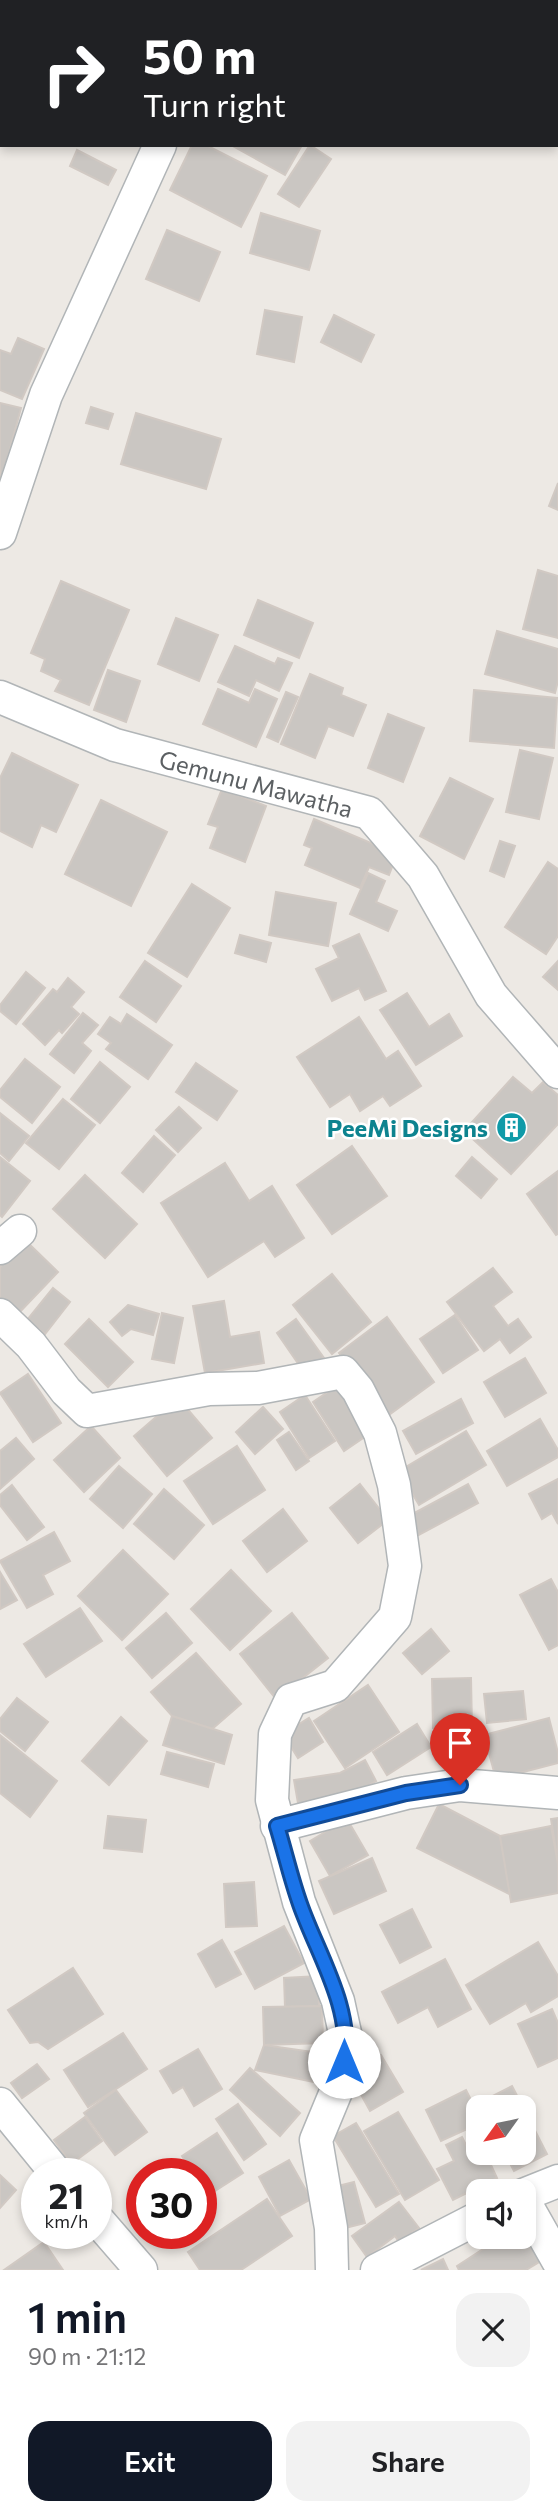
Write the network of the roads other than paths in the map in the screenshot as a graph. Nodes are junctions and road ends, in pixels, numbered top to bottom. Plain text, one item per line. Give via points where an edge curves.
1 (159, 147) edge
2 (0, 533) edge
3 (0, 697) edge
4 (558, 1072) edge
5 (0, 1315) edge
6 (558, 1793) edge
7 (277, 1826) junction
8 (0, 2104) edge
9 (44, 2158) edge
10 (558, 2181) edge
11 (536, 2191) edge
12 (536, 2221) edge
13 (466, 2224) edge
14 (112, 2236) edge
15 (558, 2261) edge
16 (141, 2270) edge
17 (332, 2270) edge
18 (377, 2270) edge

1 - 2 street via 46,395
3 - 4 street, Gemunu Mawatha via 115,745 369,813 423,876 491,995
5 - 7 street via 87,1411 343,1372 358,1390 380,1433 394,1485 405,1566 395,1617 335,1686 291,1700 275,1734 272,1800
6 - 7 street via 460,1785 406,1793
7 - 17 street via 299,1902 338,2001 347,2042 340,2082 316,2140 331,2228
8 - 9 street
10 - 11 street
12 - 15 street
13 - 18 street
14 - 16 street

